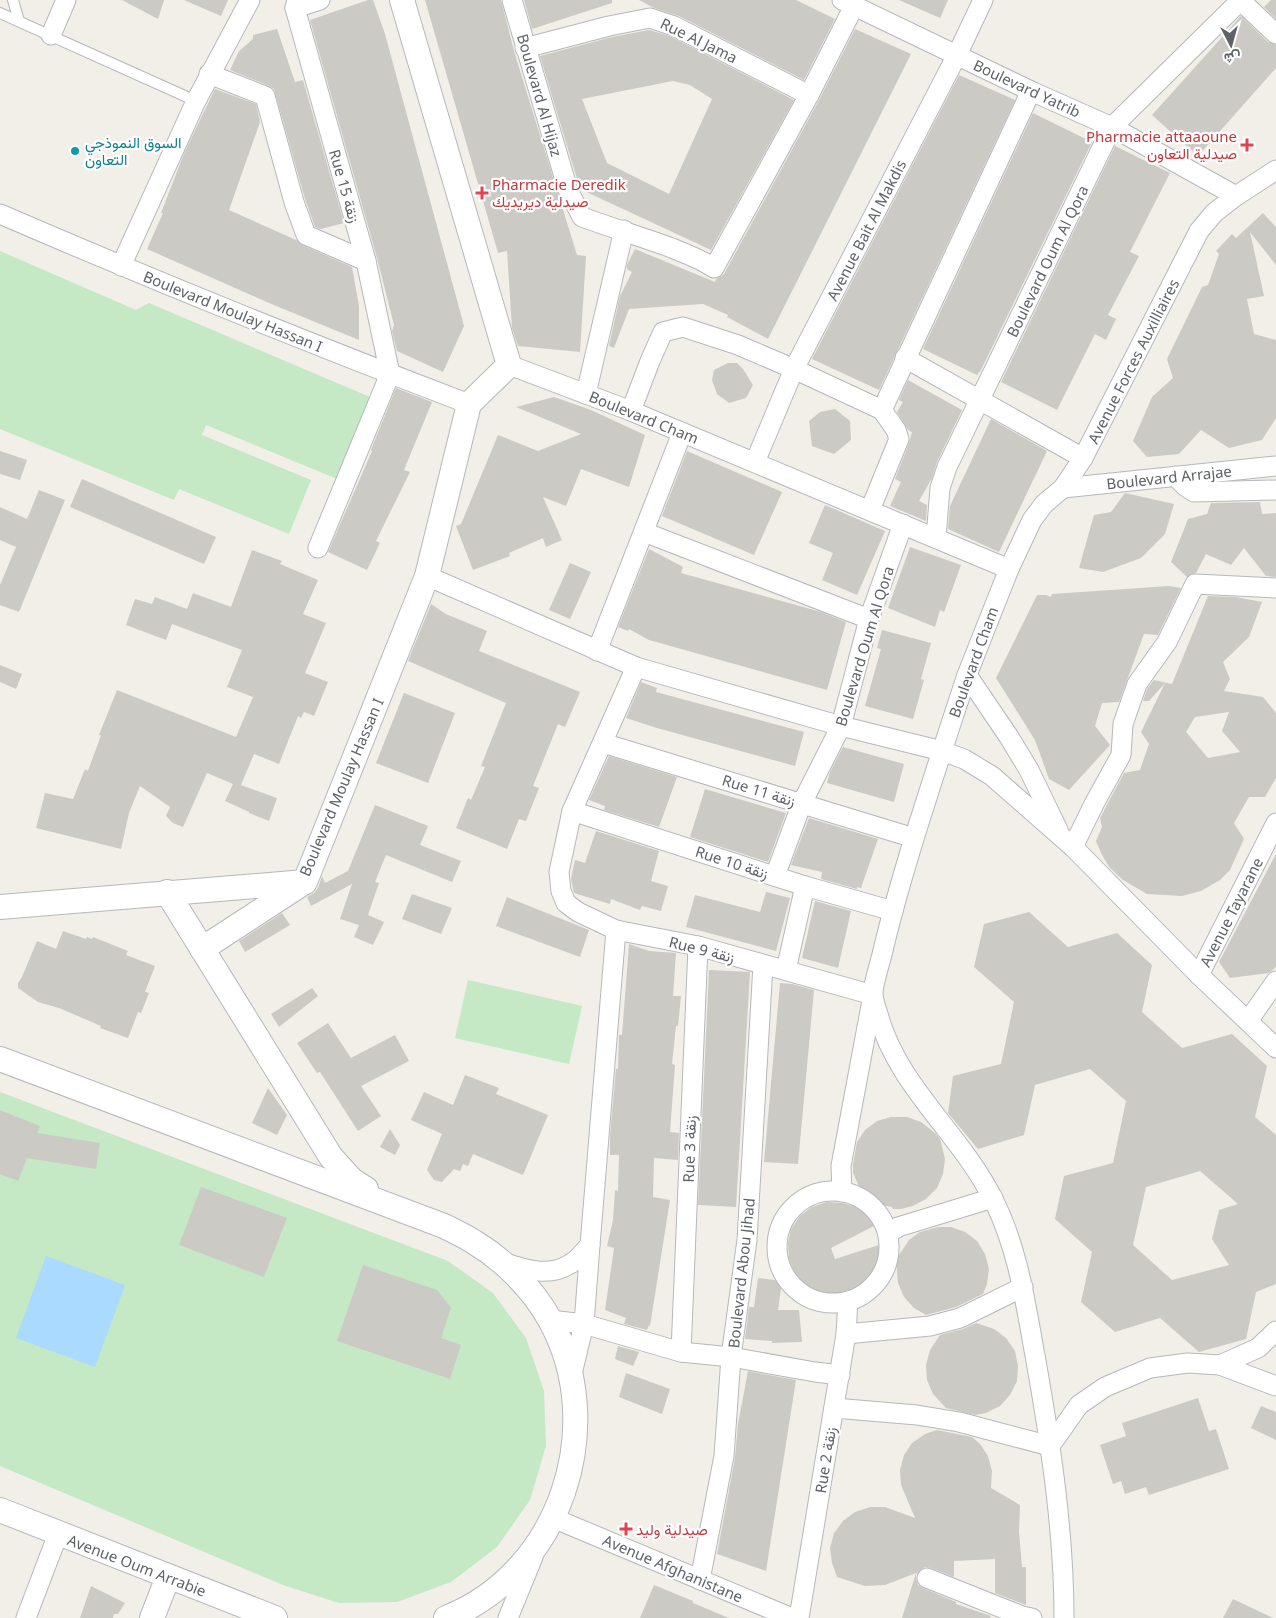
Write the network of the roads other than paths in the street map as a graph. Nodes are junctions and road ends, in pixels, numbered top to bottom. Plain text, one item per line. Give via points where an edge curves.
1 (13, 0) edge
2 (66, 0) edge
3 (250, 0) edge
4 (320, 0) edge
5 (402, 0) edge
6 (512, 0) edge
7 (983, 0) edge
8 (1241, 0) edge
9 (291, 3) edge
10 (848, 3) edge
11 (0, 13) edge
12 (19, 21) junction
13 (1276, 34) edge
14 (51, 35) junction
15 (526, 48) junction
16 (957, 55) junction
17 (210, 74) junction
18 (1031, 92) junction
19 (809, 95) junction
20 (196, 101) junction
21 (1112, 127) junction
22 (1276, 170) edge
23 (1236, 196) junction
24 (0, 214) edge
25 (624, 230) junction
26 (366, 261) junction
27 (121, 266) junction
28 (905, 358) junction
29 (509, 365) junction
30 (794, 369) junction
31 (390, 374) junction
32 (586, 394) junction
33 (980, 400) junction
34 (469, 404) junction
35 (882, 410) junction
36 (631, 411) junction
37 (682, 433) junction
38 (1083, 458) junction
39 (755, 462) junction
40 (1276, 466) edge
41 (1175, 476) junction
42 (1063, 488) junction
43 (1276, 490) edge
44 (870, 510) junction
45 (903, 524) junction
46 (644, 532) junction
47 (936, 538) junction
48 (318, 548) dead end
49 (1008, 569) junction
50 (427, 576) junction
51 (1276, 588) edge
52 (869, 619) junction
53 (597, 651) junction
54 (636, 667) junction
55 (967, 675) junction
56 (841, 726) junction
57 (603, 743) junction
58 (942, 751) junction
59 (802, 803) junction
60 (572, 811) junction
61 (1276, 823) edge
62 (914, 838) junction
63 (1067, 843) junction
64 (775, 876) junction
65 (305, 882) junction
66 (805, 886) junction
67 (167, 892) junction
68 (0, 907) edge
69 (893, 911) junction
70 (616, 930) junction
71 (698, 946) junction
72 (202, 949) junction
73 (763, 965) junction
74 (786, 970) junction
75 (1199, 975) junction
76 (1276, 981) edge
77 (873, 995) junction
78 (1248, 1022) junction
79 (1276, 1048) edge
80 (0, 1059) edge
81 (842, 1192) junction
82 (993, 1198) junction
83 (393, 1206) junction
84 (888, 1234) junction
85 (747, 1240) junction
86 (777, 1240) junction
87 (590, 1245) junction
88 (502, 1262) junction
89 (1023, 1287) junction
90 (848, 1301) junction
91 (550, 1320) junction
92 (584, 1324) junction
93 (1276, 1331) edge
94 (846, 1334) junction
95 (681, 1352) junction
96 (731, 1358) junction
97 (1220, 1365) junction
98 (840, 1374) junction
99 (571, 1378) junction
100 (1276, 1386) edge
101 (834, 1408) junction
102 (1050, 1446) junction
103 (0, 1510) edge
104 (555, 1515) junction
105 (58, 1534) junction
106 (538, 1544) junction
107 (168, 1577) junction
108 (927, 1578) dead end
109 (700, 1580) junction
110 (26, 1618) edge
111 (152, 1618) edge
112 (274, 1618) edge
113 (446, 1618) edge
114 (508, 1618) edge
115 (792, 1618) edge
116 (799, 1618) edge
117 (1032, 1618) edge
118 (1064, 1618) edge

1 - 12 lane
2 - 14 street
3 - 17 street
4 - 9 street
5 - 29 street
6 - 15 street, Boulevard Al Hijaz
7 - 16 street, Avenue Bait Al Makdis
8 - 13 street
8 - 21 street, Boulevard Oum Al Qora
9 - 26 street, Rue 15 زنقة
10 - 16 street, Boulevard Yatrib
10 - 19 street
11 - 12 lane
12 - 14 lane
14 - 20 lane
15 - 19 street, Rue Al Jama via 650,18 674,26
15 - 25 street, Boulevard Al Hijaz via 568,190 582,217
16 - 18 street, Boulevard Yatrib
16 - 30 street, Avenue Bait Al Makdis
17 - 20 street
17 - 26 street via 264,96 306,235
18 - 21 street, Boulevard Yatrib
18 - 28 street
19 - 25 street, Boulevard Al Hijaz via 714,268
20 - 27 street
21 - 23 street, Boulevard Yatrib
21 - 33 street, Boulevard Oum Al Qora
22 - 23 street, Avenue Forces Auxilliaires
23 - 38 street, Avenue Forces Auxilliaires via 1214,213 1199,231
24 - 27 street, Boulevard Moulay Hassan I
25 - 32 street
26 - 31 street, Rue 15 زنقة
27 - 31 street, Boulevard Moulay Hassan I
28 - 33 street
28 - 35 street
29 - 32 street, Boulevard Cham
29 - 34 street
30 - 35 street
30 - 36 street via 738,345 683,327 663,332
30 - 39 street, Avenue Bait Al Makdis
31 - 34 street, Boulevard Moulay Hassan I
31 - 48 street
32 - 36 street, Boulevard Cham
33 - 38 street
33 - 47 street, Boulevard Oum Al Qora via 940,488
34 - 50 street, Boulevard Moulay Hassan I
35 - 44 street via 899,439
36 - 37 street, Boulevard Cham
37 - 39 street, Boulevard Cham
37 - 46 street
38 - 42 street, Avenue Forces Auxilliaires
39 - 44 street, Boulevard Cham
40 - 41 street, Boulevard Arrajae
41 - 42 street, Boulevard Arrajae
41 - 43 street via 1194,492
42 - 49 street, Avenue Forces Auxilliaires via 1044,504 1032,520
44 - 45 street, Boulevard Cham
45 - 47 street, Boulevard Cham
45 - 52 street, Boulevard Oum Al Qora
46 - 52 street
46 - 53 street
47 - 49 street, Boulevard Cham
49 - 55 street, Boulevard Cham
50 - 53 street
50 - 65 street, Boulevard Moulay Hassan I
51 - 63 street via 1195,584 1167,642 1137,684 1123,724 1121,756
52 - 56 street, Boulevard Oum Al Qora
53 - 54 street
54 - 56 street
54 - 57 street
55 - 58 street, Boulevard Cham
55 - 63 street via 1029,770
56 - 58 street
56 - 59 street, Boulevard Oum Al Qora
57 - 59 street, Rue 11 زنقة
57 - 60 street
58 - 62 street, Boulevard Cham
58 - 63 street via 964,759 992,776
59 - 62 street, Rue 11 زنقة
59 - 64 street, Boulevard Oum Al Qora
60 - 64 street, Rue 10 زنقة
60 - 70 street, Rue 9 زنقة via 559,872 561,891 566,902 578,912
61 - 75 street, Avenue Tayarane
62 - 69 street, Boulevard Cham
63 - 75 street
64 - 66 street, Rue 10 زنقة
65 - 67 street, Boulevard Moulay Hassan I
65 - 72 street
66 - 69 street, Rue 10 زنقة
66 - 74 street
67 - 68 street, Boulevard Moulay Hassan I
67 - 72 street
69 - 77 street, Boulevard Cham
70 - 71 street, Rue 9 زنقة
70 - 87 street
71 - 73 street, Rue 9 زنقة
71 - 95 street, Rue 3 زنقة
72 - 83 street via 331,1157 352,1180
73 - 74 street, Rue 9 زنقة
73 - 85 street, Boulevard Abou Jihad
74 - 77 street, Rue 9 زنقة
75 - 78 street
76 - 78 street
77 - 81 street, Boulevard Cham via 841,1166
77 - 82 street via 881,1026 895,1056 911,1083 963,1150
78 - 79 street
80 - 83 street
81 - 84 street via 871,1206 882,1219
81 - 86 street via 824,1192 793,1208 782,1223
82 - 84 street
82 - 89 street via 1005,1225
83 - 88 street via 444,1226
84 - 90 street via 885,1268 864,1294
85 - 86 street
85 - 96 street, Boulevard Abou Jihad
86 - 90 street via 777,1256 791,1284 817,1301
87 - 88 street via 572,1264 554,1272 534,1271
87 - 92 street
88 - 91 street via 526,1286
89 - 94 street via 960,1318 930,1326
89 - 102 street
90 - 94 street, Rue 2 زنقة
91 - 92 street
91 - 99 street
92 - 95 street
92 - 99 street
93 - 97 street via 1258,1348
94 - 98 street, Rue 2 زنقة
95 - 96 street
96 - 98 street
96 - 109 street, Boulevard Abou Jihad via 724,1456
97 - 100 street
97 - 102 street via 1188,1363 1150,1368 1105,1387 1079,1405
98 - 101 street, Rue 2 زنقة
99 - 104 street via 576,1412 574,1446 568,1480
101 - 102 street via 959,1422
101 - 116 street, Rue 2 زنقة
102 - 118 street via 1061,1548
103 - 105 street, Avenue Oum Arrabie
104 - 106 street
104 - 109 street, Avenue Afghanistane
105 - 107 street, Avenue Oum Arrabie
105 - 110 street
106 - 113 street via 515,1572 487,1596
106 - 114 street
107 - 111 street
107 - 112 street, Avenue Oum Arrabie
108 - 117 street
109 - 115 street, Avenue Afghanistane

